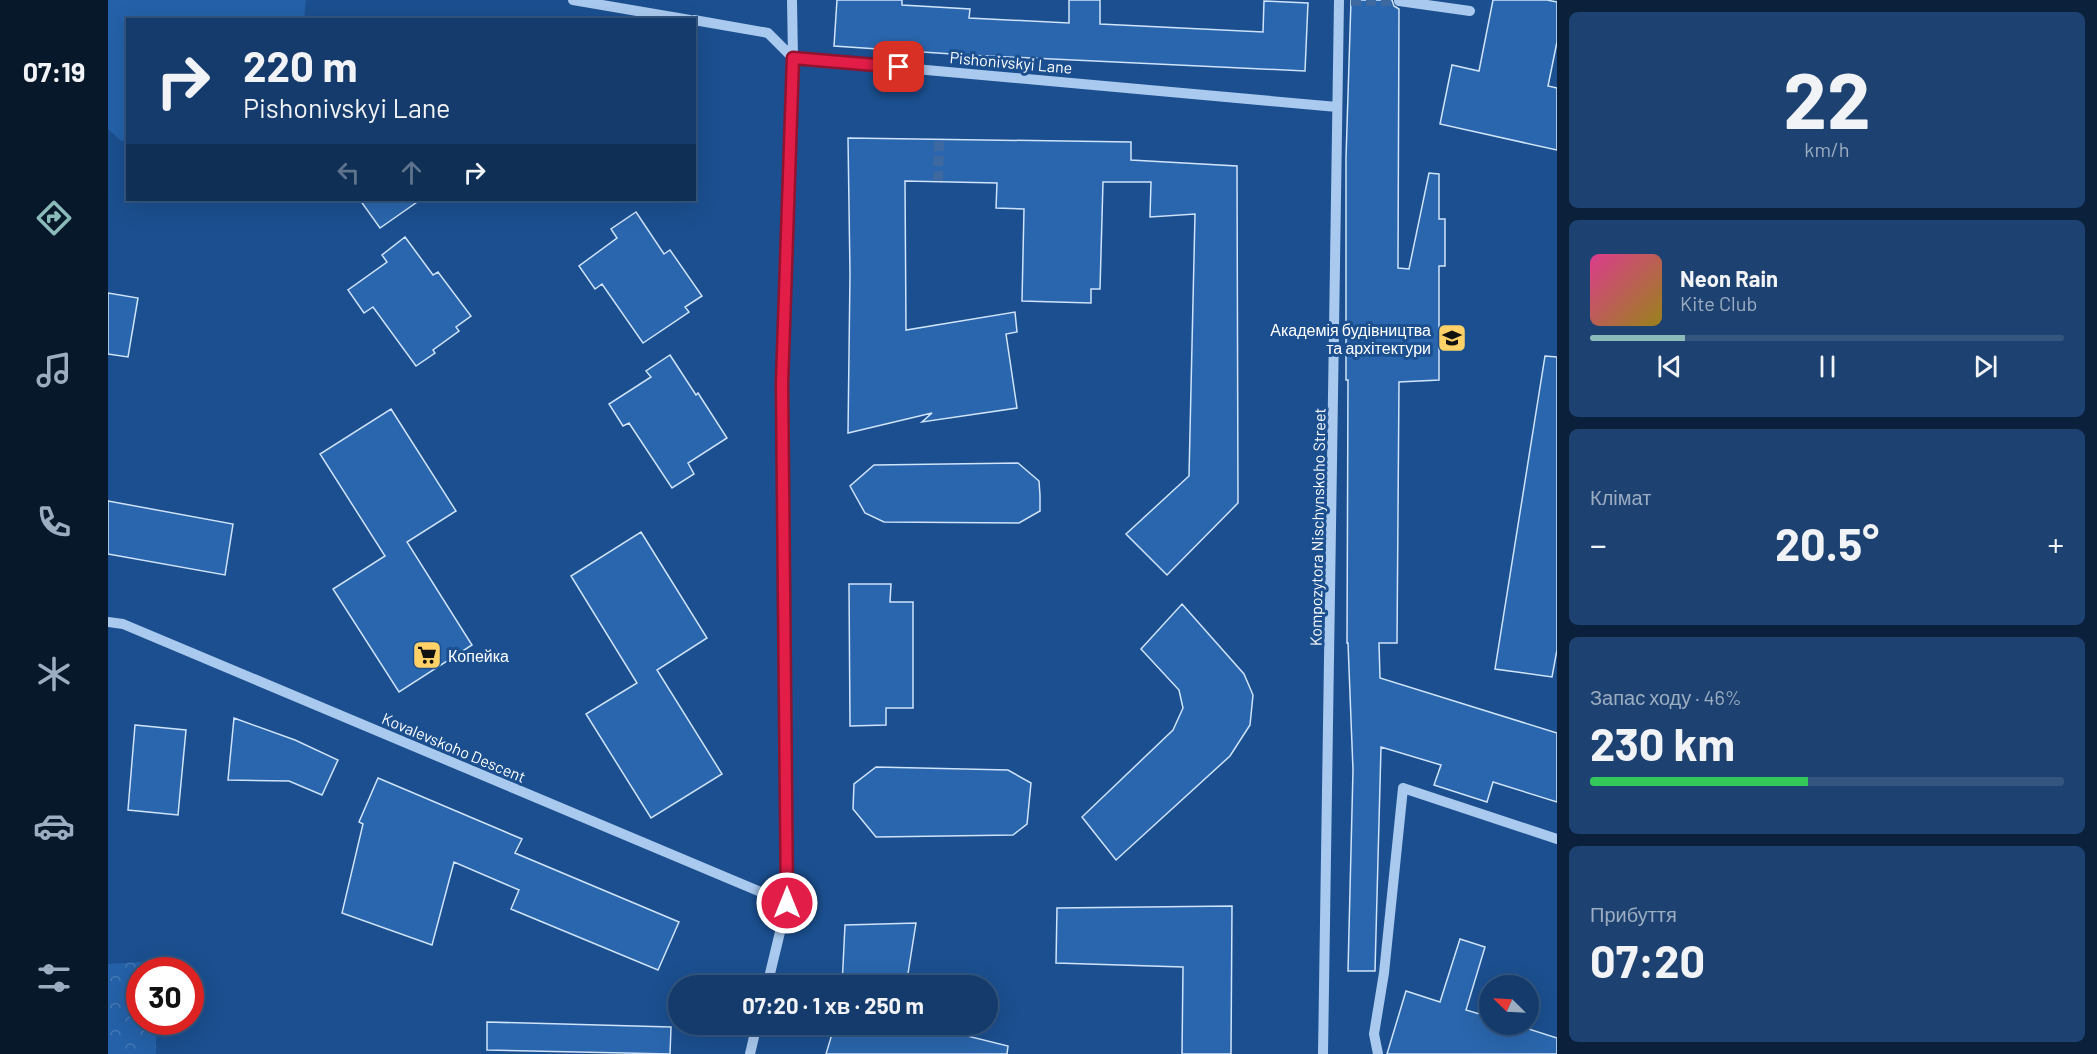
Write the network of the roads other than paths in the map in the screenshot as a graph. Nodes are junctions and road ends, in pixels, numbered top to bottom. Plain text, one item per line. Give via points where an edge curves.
1 (573, 0) edge
2 (792, 0) edge
3 (1339, 0) edge
4 (1399, 0) edge
5 (1351, 1) edge
6 (1470, 11) dead end
7 (678, 18) edge
8 (696, 20) edge
9 (793, 58) junction
10 (1337, 107) junction
11 (108, 622) edge
12 (1557, 839) edge
13 (787, 903) junction
14 (770, 975) edge
15 (754, 1035) edge
16 (750, 1054) edge
17 (1323, 1054) edge
18 (1378, 1054) edge

1 - 7 street
2 - 9 street
3 - 5 street
3 - 10 street, Kompozytora Nischynskoho Street
4 - 6 street
8 - 9 street via 768,33
9 - 10 street, Pishonivskyi Lane
9 - 13 street via 782,383
10 - 17 street, Kompozytora Nischynskoho Street
11 - 13 street, Kovalevskoho Descent via 123,624
12 - 18 street via 1403,788 1374,1034
13 - 14 street
15 - 16 street

